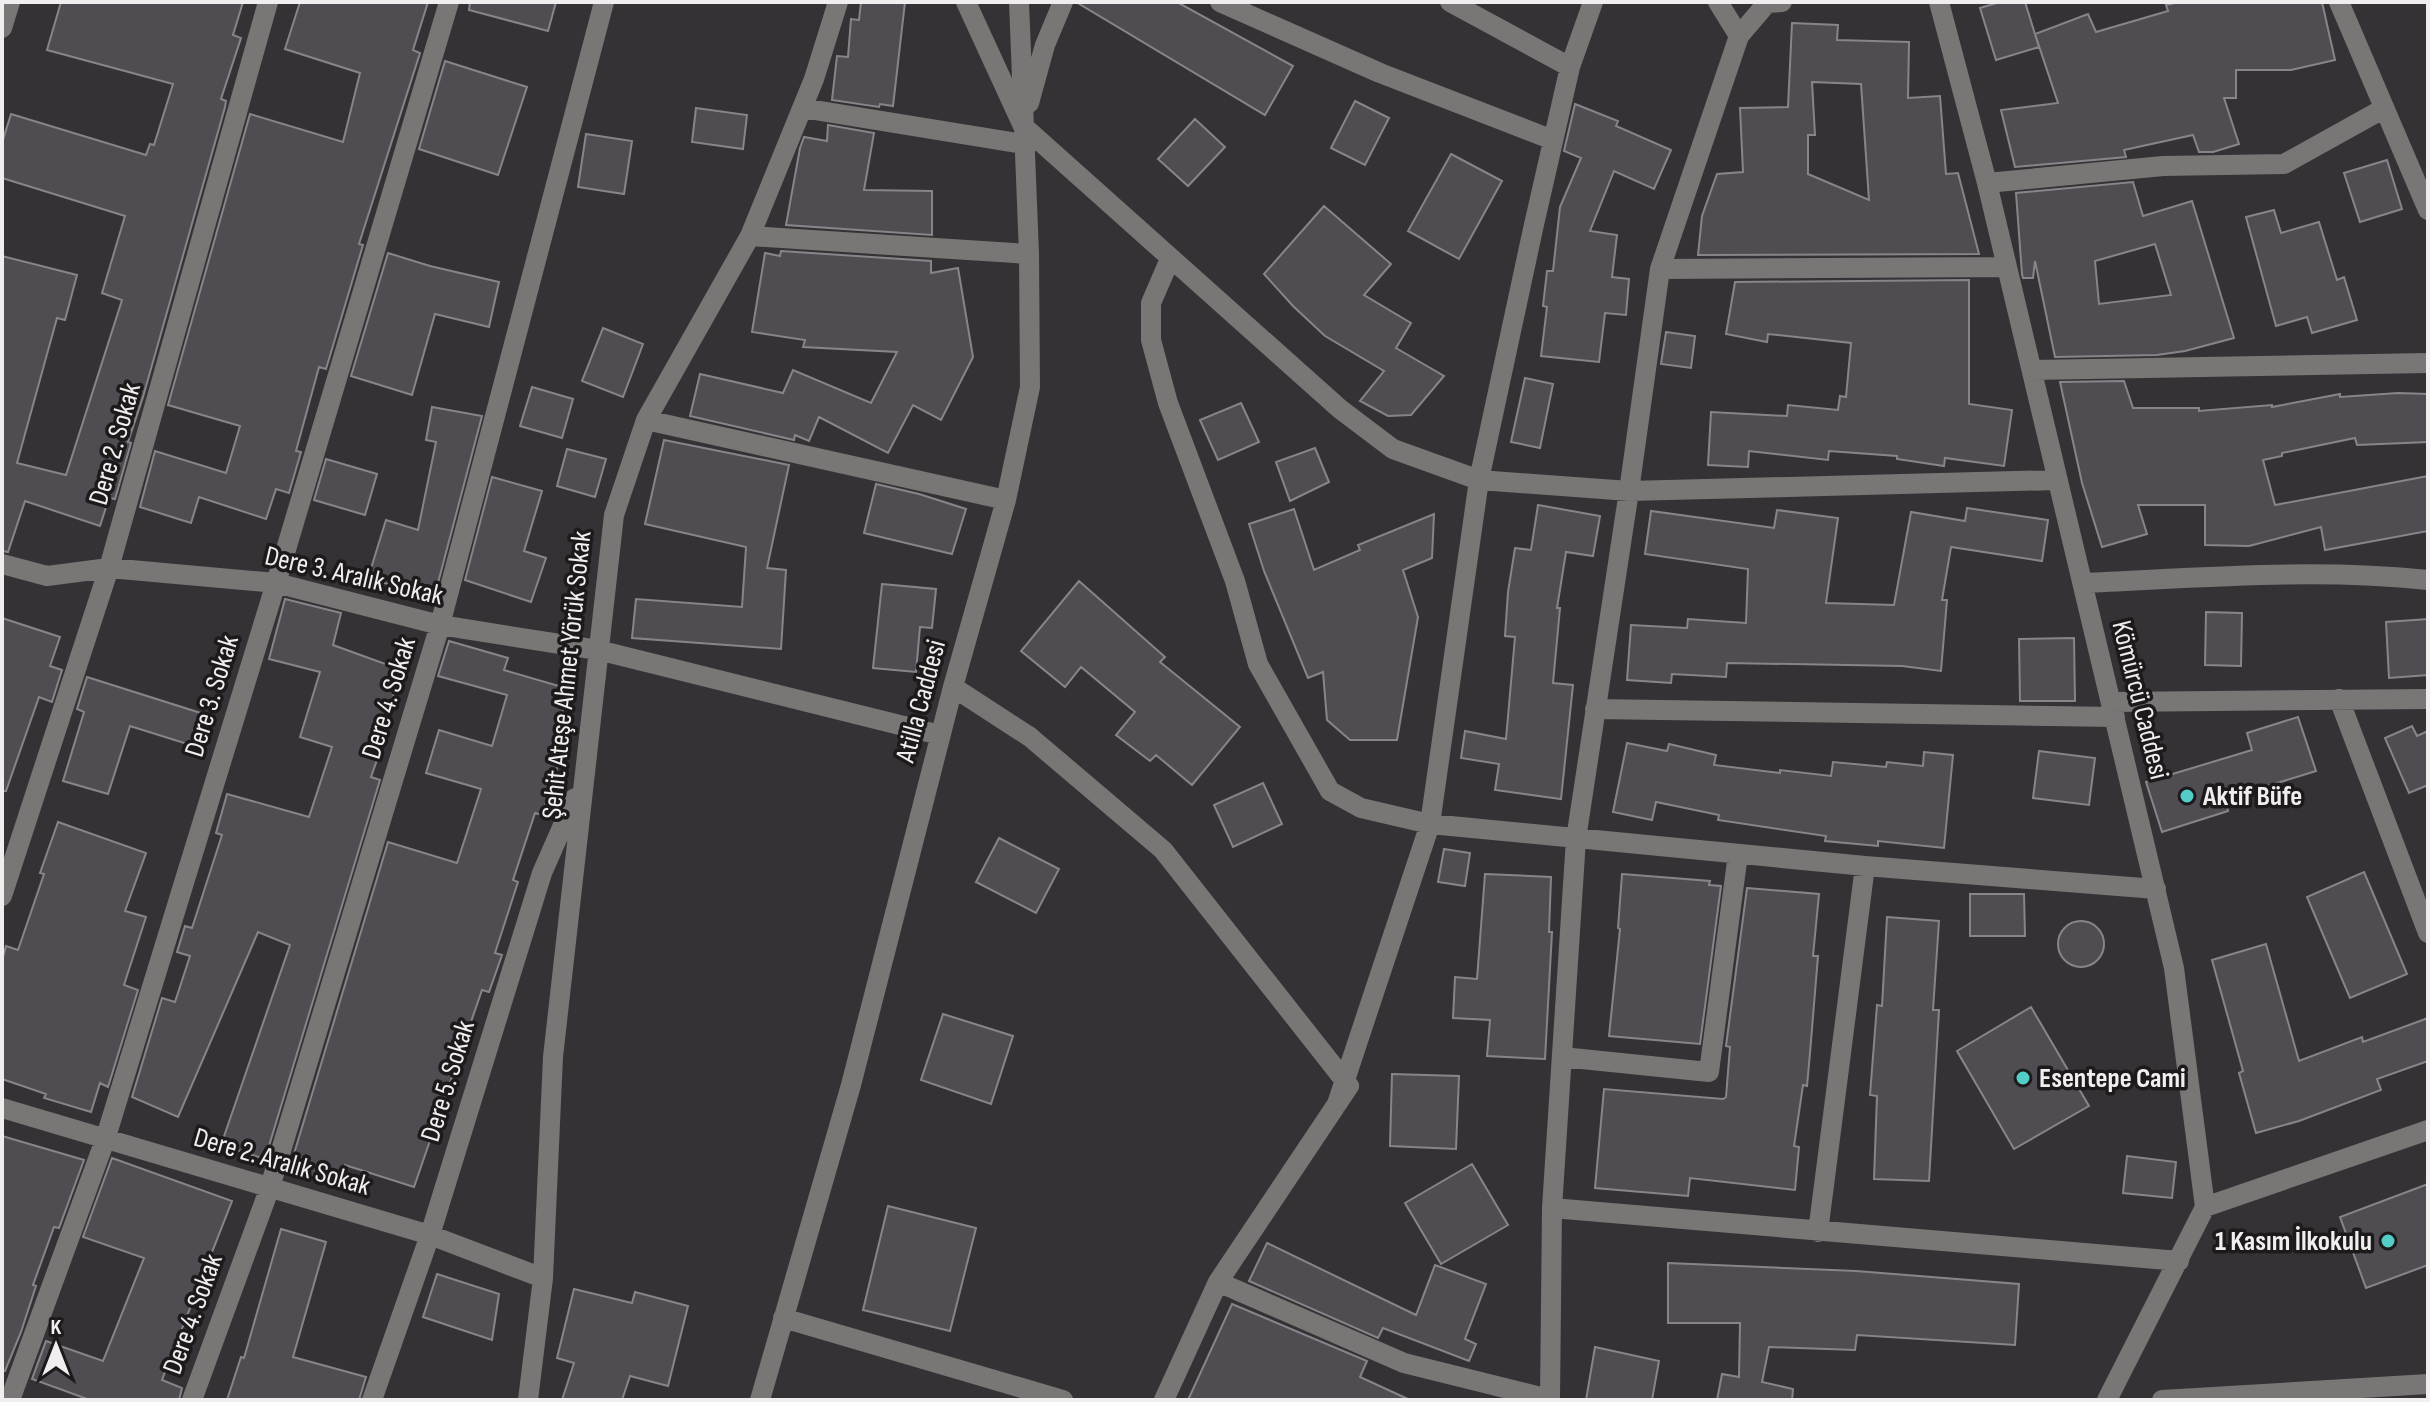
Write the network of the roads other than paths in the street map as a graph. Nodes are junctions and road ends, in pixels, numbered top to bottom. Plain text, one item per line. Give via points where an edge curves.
1 (10, 2) edge
2 (268, 2) edge
3 (449, 2) edge
4 (604, 2) edge
5 (838, 2) edge
6 (966, 2) edge
7 (1019, 2) edge
8 (1063, 2) edge
9 (1220, 2) edge
10 (1450, 2) edge
11 (1593, 2) edge
12 (1718, 2) edge
13 (1782, 2) edge
14 (1939, 2) edge
15 (2339, 2) edge
16 (2, 28) edge
17 (1739, 36) junction
18 (1570, 67) junction
19 (802, 108) junction
20 (2383, 109) junction
21 (1023, 135) junction
22 (1553, 140) junction
23 (1987, 183) junction
24 (2428, 210) edge
25 (750, 236) junction
26 (1029, 254) junction
27 (1170, 259) junction
28 (2007, 267) junction
29 (1660, 269) junction
30 (2428, 363) edge
31 (2032, 370) junction
32 (646, 420) junction
33 (1479, 480) junction
34 (2058, 480) junction
35 (1629, 491) junction
36 (1006, 500) junction
37 (2, 564) edge
38 (109, 568) junction
39 (2428, 580) edge
40 (276, 583) junction
41 (2083, 583) junction
42 (440, 625) junction
43 (598, 650) junction
44 (953, 687) junction
45 (2339, 699) junction
46 (2428, 699) edge
47 (1595, 709) junction
48 (2113, 710) junction
49 (940, 735) junction
50 (584, 780) junction
51 (1430, 824) junction
52 (1576, 839) junction
53 (1738, 854) junction
54 (1865, 866) junction
55 (2156, 889) junction
56 (2, 896) edge
57 (2428, 933) edge
58 (1562, 1057) junction
59 (1345, 1081) junction
60 (2, 1108) edge
61 (2428, 1130) edge
62 (105, 1140) junction
63 (270, 1187) junction
64 (2205, 1207) junction
65 (1552, 1208) junction
66 (1818, 1232) junction
67 (430, 1235) junction
68 (2179, 1261) junction
69 (543, 1278) junction
70 (1218, 1282) junction
71 (783, 1318) junction
72 (2428, 1384) edge
73 (10, 1400) edge
74 (192, 1400) edge
75 (372, 1400) edge
76 (528, 1400) edge
77 (760, 1400) edge
78 (1063, 1400) edge
79 (1164, 1400) edge
80 (1550, 1400) edge
81 (2107, 1400) edge
82 (2162, 1400) edge

1 - 16 street
2 - 38 street, Dere 2. Sokak
3 - 40 street, Dere 3. Sokak
4 - 42 street, Dere 4. Sokak
5 - 19 street, Şehit Ateşe Ahmet Yörük Sokak
6 - 21 street
7 - 21 street, Atilla Caddesi
8 - 21 street via 1045,45
9 - 22 street via 1380,73
10 - 18 street
11 - 18 street
12 - 17 street
13 - 17 street via 1767,3
14 - 23 street, Kömürcü Caddesi
15 - 20 street
17 - 29 street
18 - 22 street
19 - 21 street
19 - 25 street, Şehit Ateşe Ahmet Yörük Sokak
20 - 23 street via 2284,164 2163,166
20 - 24 street
21 - 26 street, Atilla Caddesi
21 - 27 street
22 - 33 street
23 - 28 street, Kömürcü Caddesi
25 - 26 street
25 - 32 street, Şehit Ateşe Ahmet Yörük Sokak
26 - 36 street, Atilla Caddesi via 1030,387
27 - 33 street via 1393,449
27 - 51 street via 1151,303 1151,340 1168,403 1235,581 1258,664 1330,791 1361,808
28 - 29 street
28 - 31 street, Kömürcü Caddesi
29 - 35 street
30 - 31 street
31 - 34 street, Kömürcü Caddesi
32 - 36 street
32 - 43 street, Şehit Ateşe Ahmet Yörük Sokak via 614,515
33 - 35 street
33 - 51 street
34 - 35 street
34 - 41 street, Kömürcü Caddesi
35 - 47 street
36 - 44 street, Atilla Caddesi
37 - 38 street, Dere 3. Aralık Sokak via 47,576
38 - 40 street, Dere 3. Aralık Sokak
38 - 56 street, Dere 2. Sokak
39 - 41 street via 2257,575
40 - 42 street, Dere 3. Aralık Sokak
40 - 62 street, Dere 3. Sokak
41 - 48 street, Kömürcü Caddesi
42 - 43 street, Dere 3. Aralık Sokak
42 - 63 street, Dere 4. Sokak
43 - 49 street, Dere 3. Aralık Sokak
43 - 50 street, Şehit Ateşe Ahmet Yörük Sokak
44 - 49 street, Atilla Caddesi
44 - 59 street via 1030,737 1163,850
45 - 46 street
45 - 48 street
45 - 57 street
47 - 48 street
47 - 52 street
48 - 55 street, Kömürcü Caddesi
49 - 71 street, Atilla Caddesi via 851,1085
50 - 67 street, Dere 5. Sokak via 542,873
50 - 69 street, Şehit Ateşe Ahmet Yörük Sokak via 553,1057
51 - 52 street
51 - 59 street
52 - 53 street
52 - 58 street
53 - 54 street
53 - 58 street via 1709,1072
54 - 55 street
54 - 66 street
55 - 64 street, Kömürcü Caddesi via 2174,968
58 - 65 street
59 - 70 street via 1349,1086
60 - 62 street, Dere 2. Aralık Sokak
61 - 64 street
62 - 63 street, Dere 2. Aralık Sokak
62 - 73 street, Dere 3. Sokak
63 - 67 street, Dere 2. Aralık Sokak
63 - 74 street, Dere 4. Sokak
64 - 68 street
65 - 66 street
65 - 80 street
66 - 68 street
67 - 69 street, Dere 2. Aralık Sokak
67 - 75 street, Dere 5. Sokak
68 - 81 street
69 - 76 street, Şehit Ateşe Ahmet Yörük Sokak
70 - 79 street
70 - 80 street via 1404,1363
71 - 77 street, Atilla Caddesi
71 - 78 street
72 - 82 street

